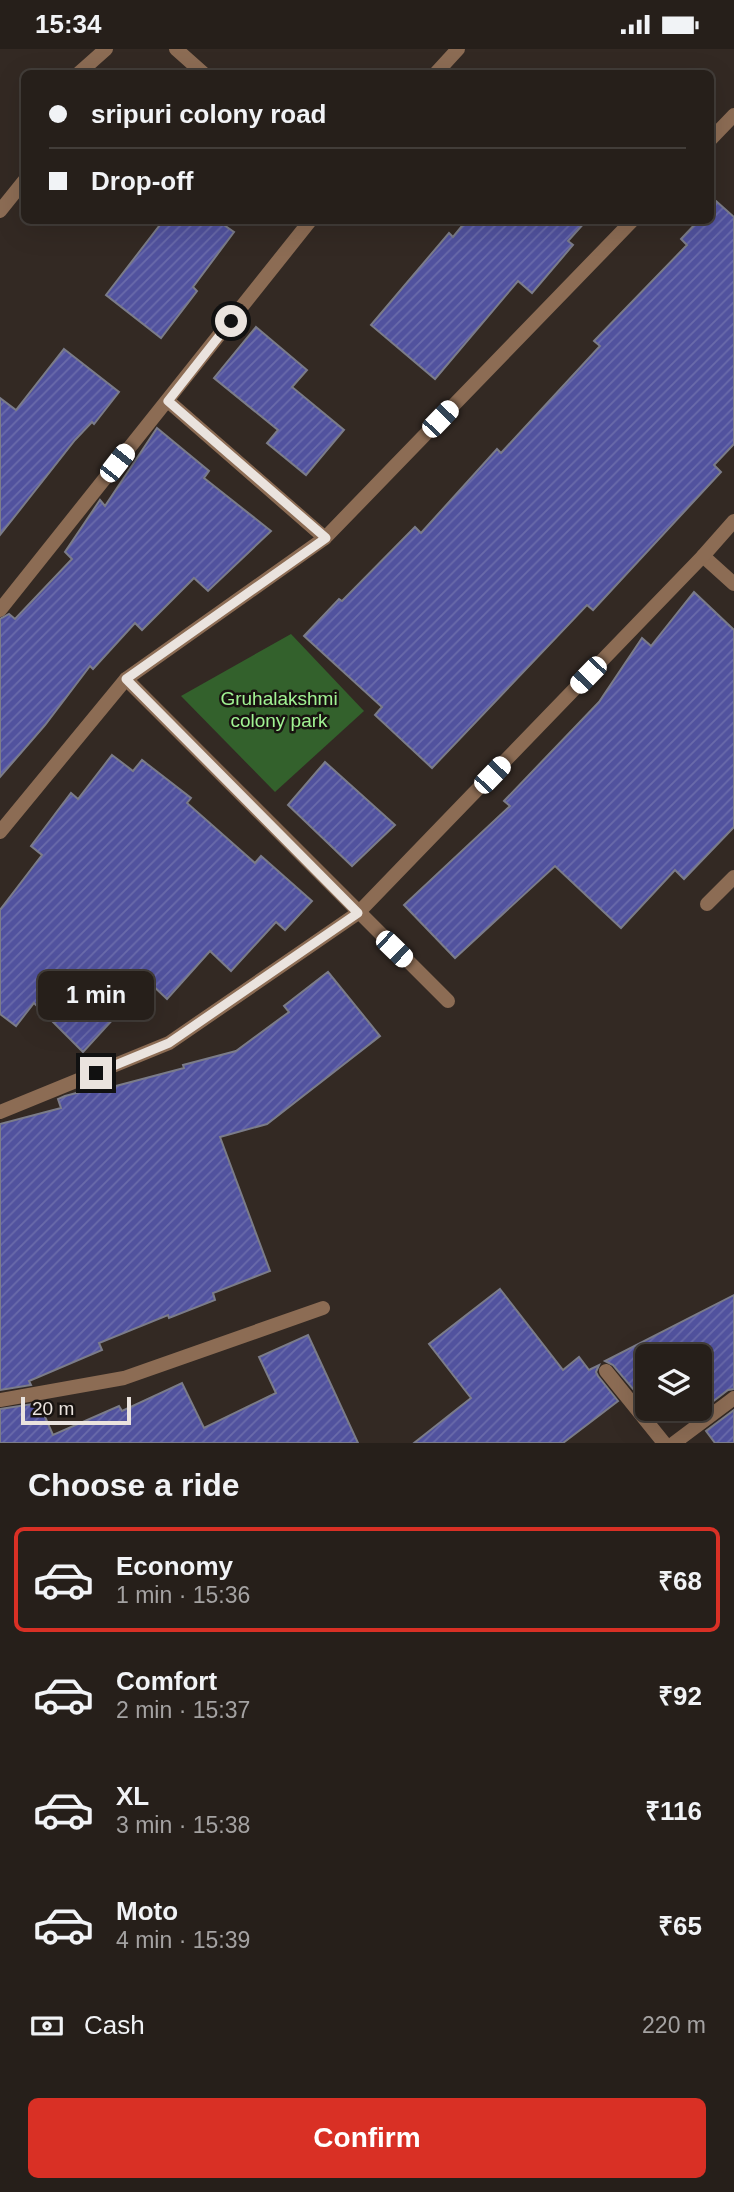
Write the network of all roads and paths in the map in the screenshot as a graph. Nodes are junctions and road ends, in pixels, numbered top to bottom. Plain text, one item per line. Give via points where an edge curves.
1 (106, 49) edge
2 (176, 49) edge
3 (458, 49) edge
4 (82, 70) edge
5 (200, 70) edge
6 (439, 70) edge
7 (734, 115) edge
8 (714, 135) edge
9 (21, 185) edge
10 (0, 211) edge
11 (308, 224) edge
12 (629, 224) edge
13 (168, 401) junction
14 (734, 521) edge
15 (326, 538) junction
16 (703, 556) junction
17 (734, 585) edge
18 (0, 610) edge
19 (126, 679) junction
20 (0, 832) edge
21 (734, 877) edge
22 (707, 904) dead end
23 (358, 913) junction
24 (448, 1001) dead end
25 (0, 1112) edge
26 (323, 1308) dead end
27 (606, 1371) dead end
28 (734, 1398) edge
29 (0, 1400) edge
30 (664, 1443) edge
31 (674, 1443) edge

1 - 4 street
2 - 5 street
3 - 6 street
7 - 8 street
9 - 10 street
11 - 13 street
12 - 15 street
13 - 15 street
13 - 18 street
14 - 16 street
15 - 19 street
16 - 17 street
16 - 23 street
19 - 20 street
19 - 23 street
21 - 22 street
23 - 24 street
23 - 25 street via 169,1043
26 - 29 street via 124,1378
27 - 30 street
28 - 31 street

